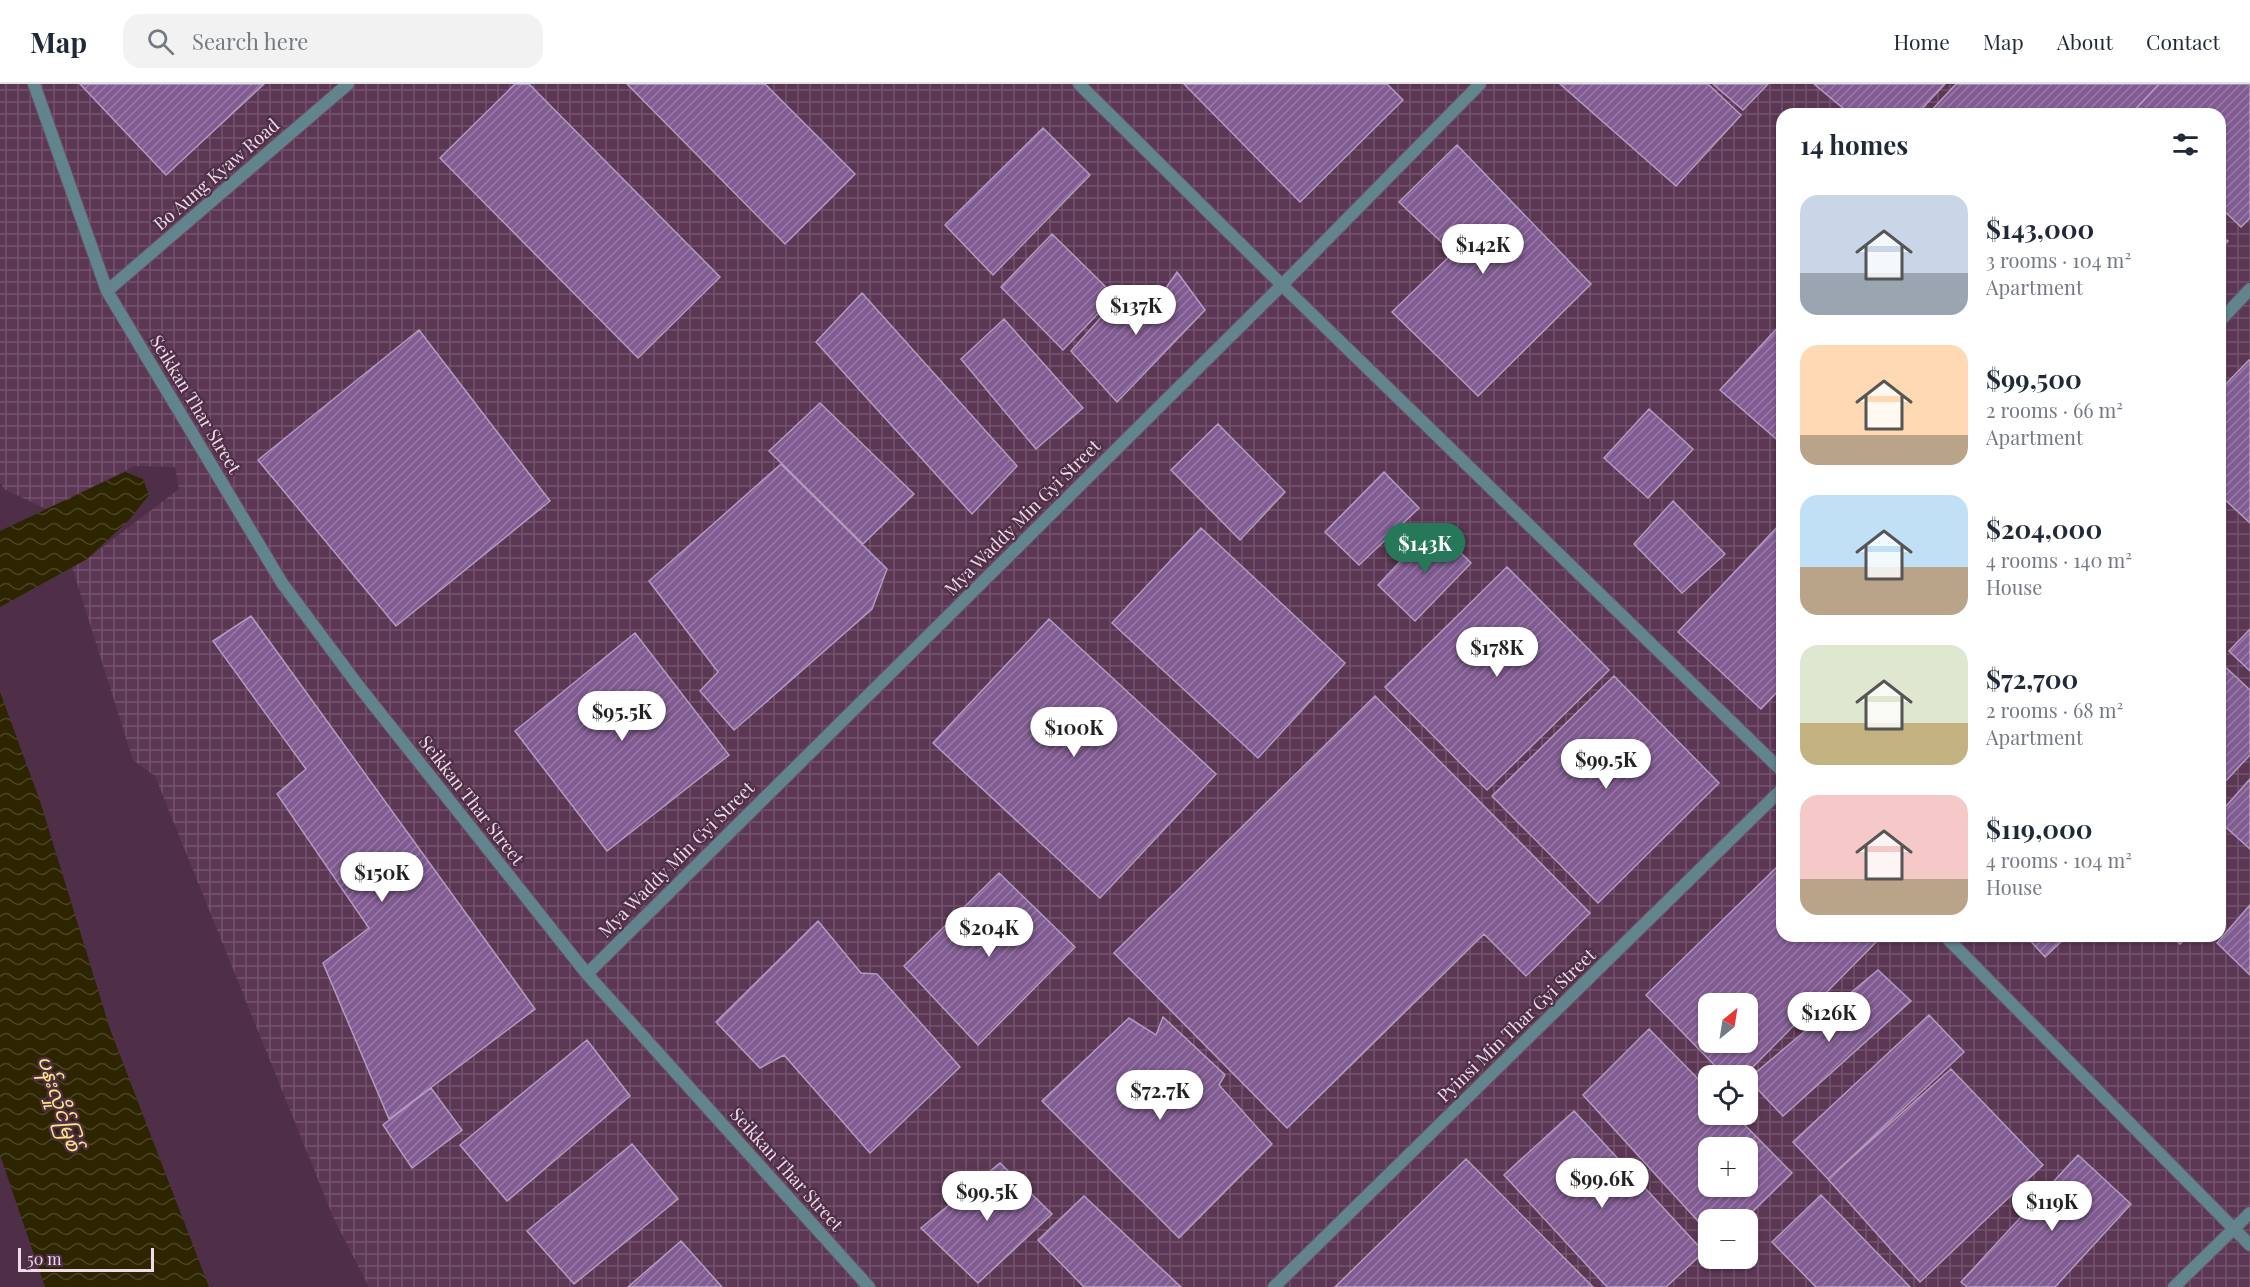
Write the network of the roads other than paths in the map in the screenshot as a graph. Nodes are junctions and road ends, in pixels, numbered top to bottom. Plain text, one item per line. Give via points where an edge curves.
1 (34, 84) edge
2 (348, 84) edge
3 (1079, 84) edge
4 (1480, 84) edge
5 (1282, 285) junction
6 (2250, 289) edge
7 (107, 291) junction
8 (2226, 315) edge
9 (1776, 765) edge
10 (1776, 795) edge
11 (1951, 942) edge
12 (587, 974) junction
13 (2250, 1213) edge
14 (2235, 1230) junction
15 (2250, 1245) edge
16 (869, 1287) edge
17 (1274, 1287) edge
18 (2174, 1287) edge

1 - 7 street, Seikkan Thar Street
2 - 7 street, Bo Aung Kyaw Road
3 - 5 street
4 - 5 street, Mya Waddy Min Gyi Street
5 - 9 street
5 - 12 street, Mya Waddy Min Gyi Street
6 - 8 street
7 - 12 street, Seikkan Thar Street via 282,583
10 - 17 street, Pyinsi Min Thar Gyi Street
11 - 14 street
12 - 16 street, Seikkan Thar Street
13 - 14 street
14 - 15 street
14 - 18 street

